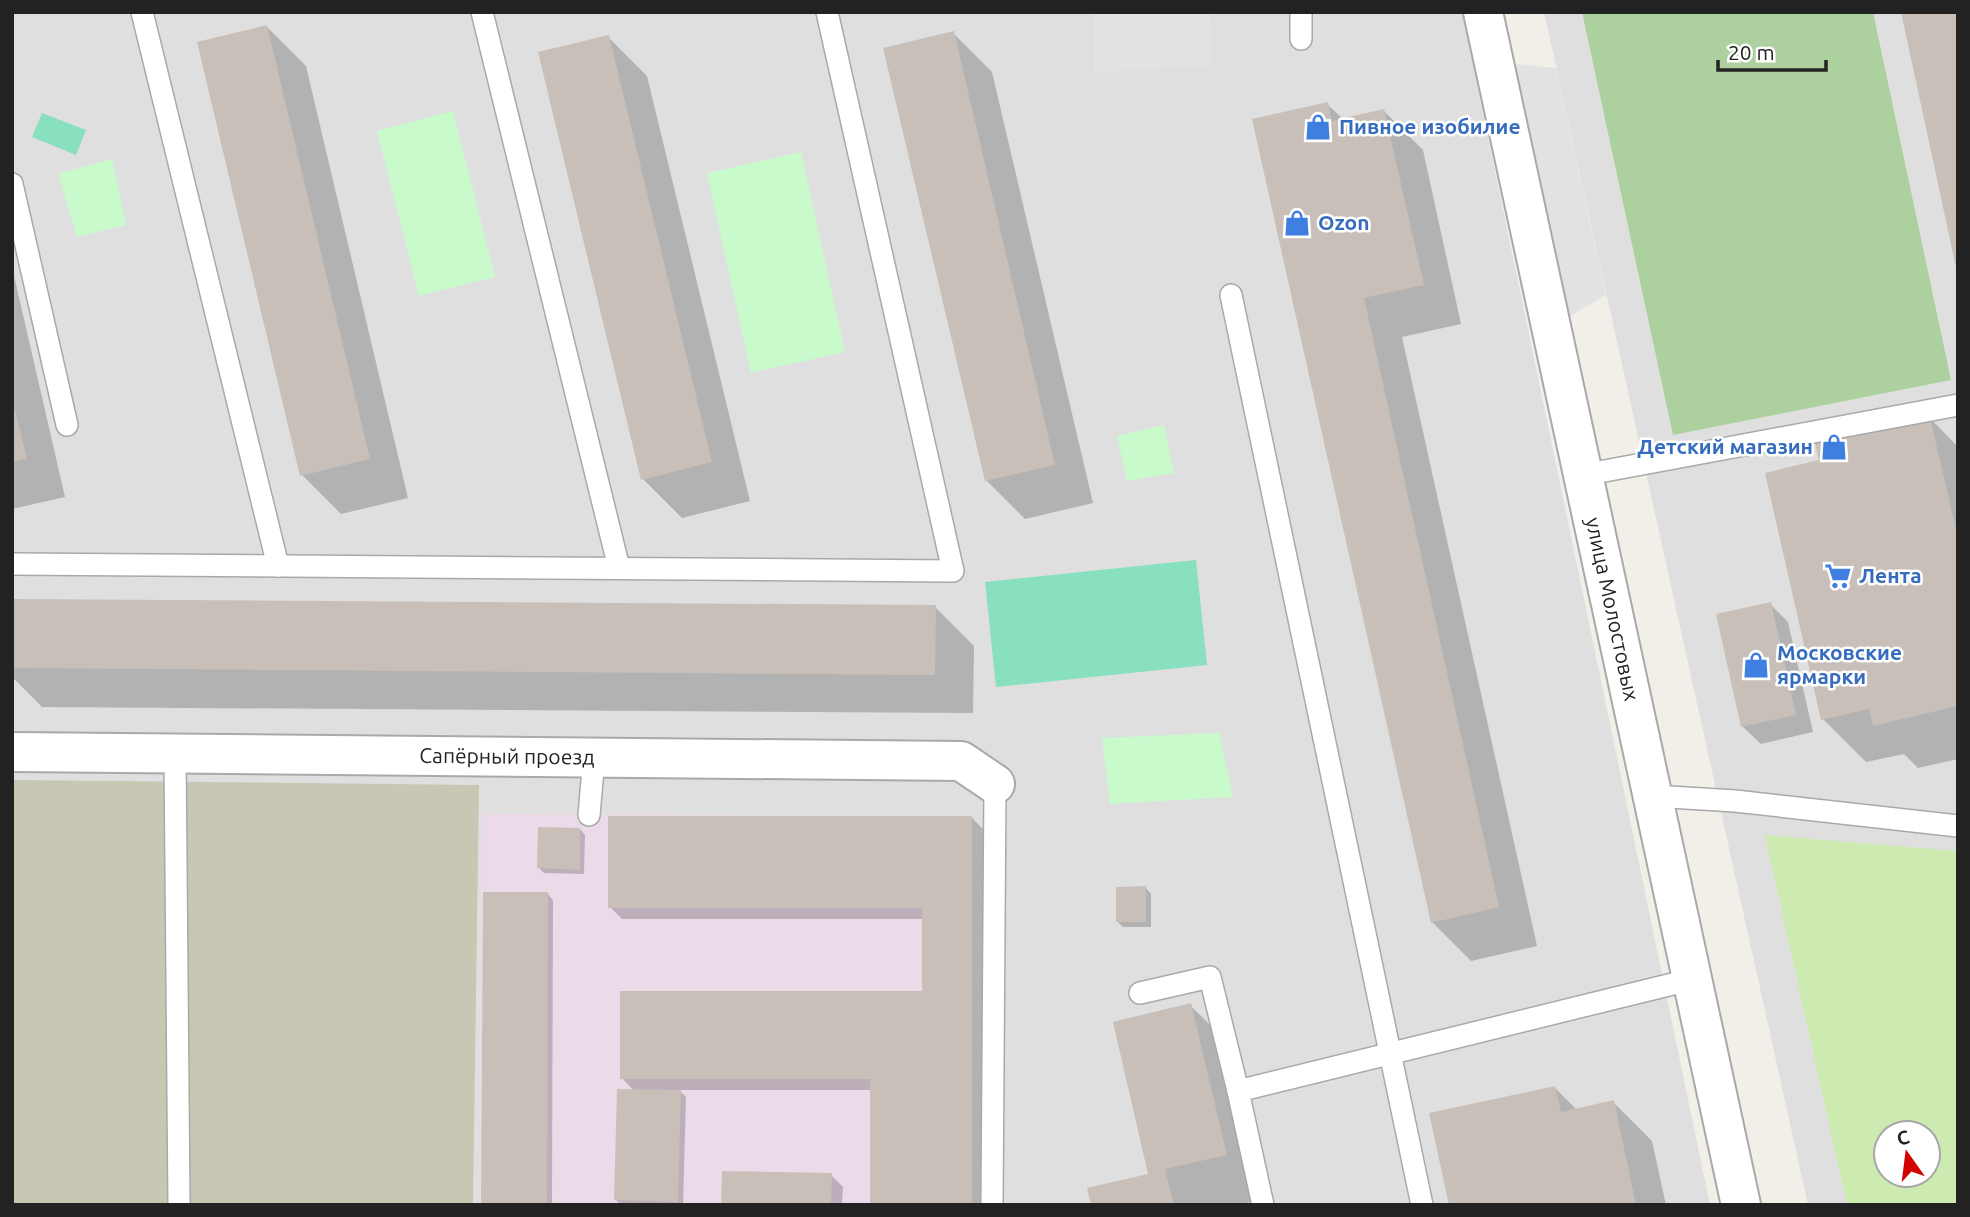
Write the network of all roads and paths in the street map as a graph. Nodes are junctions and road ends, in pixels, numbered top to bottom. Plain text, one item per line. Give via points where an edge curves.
1 (142, 12) edge
2 (482, 12) edge
3 (827, 12) edge
4 (1301, 12) edge
5 (1483, 12) edge
6 (1301, 39) dead end
7 (12, 184) edge
8 (1231, 295) dead end
9 (1958, 405) edge
10 (67, 425) dead end
11 (1583, 475) junction
12 (12, 564) edge
13 (278, 566) junction
14 (620, 568) junction
15 (12, 752) edge
16 (175, 753) junction
17 (594, 758) junction
18 (995, 784) joint
19 (1653, 796) junction
20 (589, 815) dead end
21 (1958, 826) edge
22 (1693, 979) junction
23 (1140, 993) dead end
24 (1389, 1054) junction
25 (1238, 1091) junction
26 (179, 1205) edge
27 (992, 1205) edge
28 (1263, 1205) edge
29 (1422, 1205) edge
30 (1741, 1205) edge

1 - 13 lane
2 - 14 lane
3 - 14 lane via 953,571
4 - 6 lane
5 - 11 street, улица Молостовых
7 - 10 lane
8 - 24 lane
9 - 11 lane
11 - 19 street, улица Молостовых
12 - 13 lane
13 - 14 lane
15 - 16 street, Сапёрный проезд
16 - 17 street, Сапёрный проезд
16 - 26 lane
17 - 18 street, Сапёрный проезд via 961,761
17 - 20 lane
18 - 27 lane
19 - 21 lane
19 - 22 street, улица Молостовых
22 - 24 lane
22 - 30 street, улица Молостовых
23 - 25 lane via 1210,977
24 - 25 lane
24 - 29 lane
25 - 28 lane

